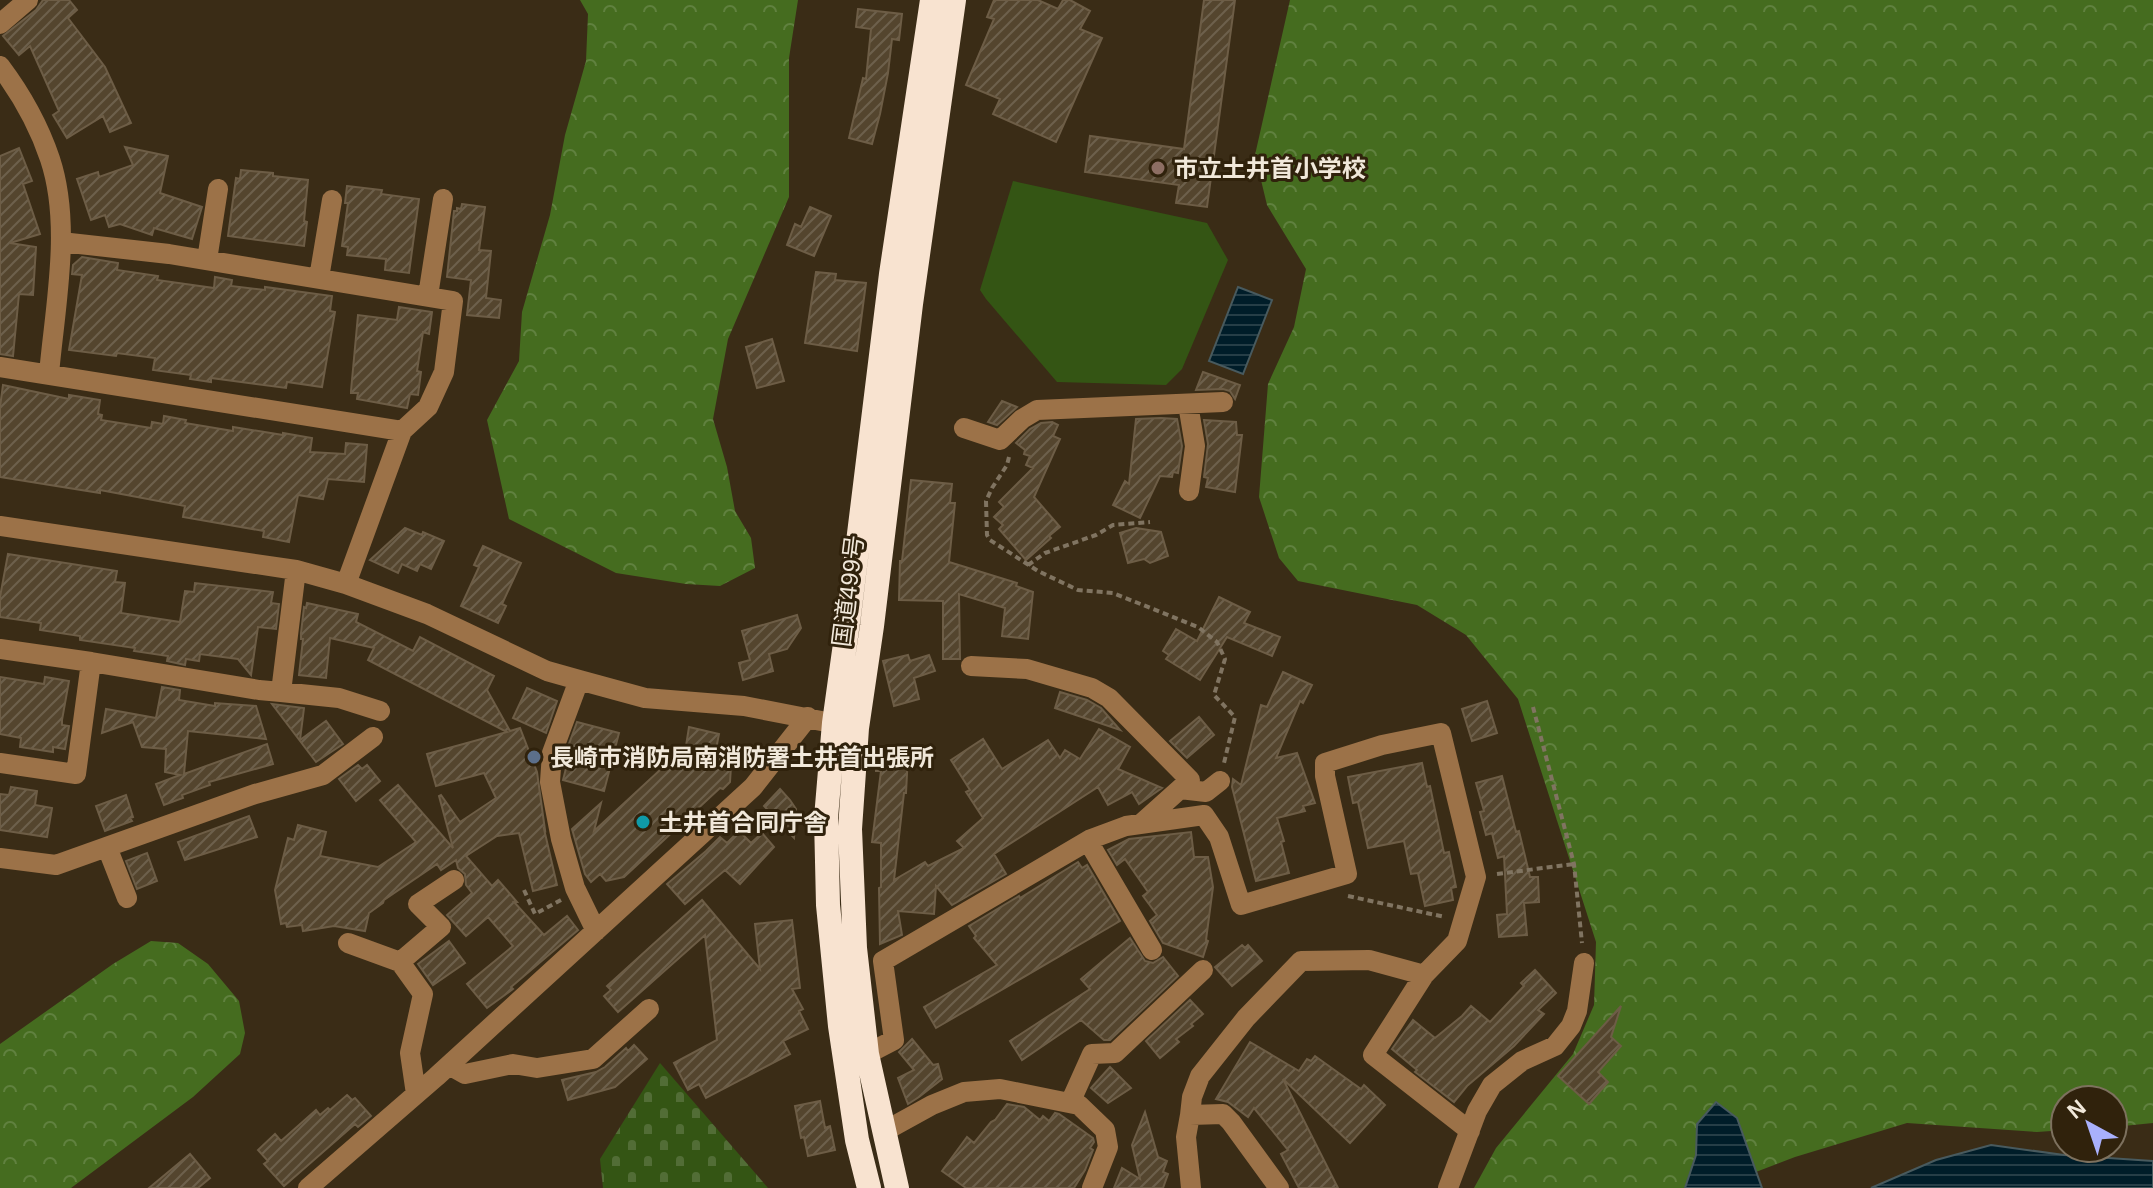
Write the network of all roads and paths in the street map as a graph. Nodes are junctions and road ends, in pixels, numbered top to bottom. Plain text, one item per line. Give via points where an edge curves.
1 (28, 0) edge
2 (932, 0) edge
3 (954, 0) edge
4 (0, 24) edge
5 (0, 66) edge
6 (218, 189) dead end
7 (443, 199) dead end
8 (332, 200) dead end
9 (61, 242) junction
10 (207, 260) junction
11 (319, 278) junction
12 (428, 296) junction
13 (0, 367) edge
14 (49, 374) junction
15 (1223, 402) dead end
16 (1188, 404) junction
17 (964, 428) dead end
18 (402, 431) junction
19 (1008, 431) junction
20 (1189, 491) dead end
21 (1150, 522) dead end
22 (0, 526) edge
23 (1028, 565) junction
24 (296, 570) junction
25 (346, 584) junction
26 (0, 649) edge
27 (91, 662) junction
28 (971, 666) dead end
29 (579, 680) junction
30 (281, 692) junction
31 (1533, 707) dead end
32 (380, 711) dead end
33 (808, 717) junction
34 (845, 726) junction
35 (373, 737) dead end
36 (0, 763) edge
37 (1220, 781) joint
38 (1180, 789) junction
39 (1142, 823) junction
40 (1088, 841) junction
41 (107, 847) junction
42 (0, 858) edge
43 (1574, 864) junction
44 (1476, 877) junction
45 (454, 880) dead end
46 (1313, 884) junction
47 (524, 890) dead end
48 (577, 892) junction
49 (127, 898) dead end
50 (1463, 922) junction
51 (596, 931) junction
52 (348, 943) dead end
53 (1152, 950) dead end
54 (400, 962) junction
55 (1584, 963) joint
56 (1203, 970) dead end
57 (1424, 975) junction
58 (649, 1009) dead end
59 (867, 1054) junction
60 (449, 1065) junction
61 (416, 1094) junction
62 (1070, 1103) junction
63 (1190, 1115) junction
64 (1470, 1131) junction
65 (883, 1132) junction
66 (308, 1188) edge
67 (869, 1188) edge
68 (897, 1188) edge
69 (1092, 1188) edge
70 (1191, 1188) edge
71 (1279, 1188) edge
72 (1448, 1188) edge

1 - 4 street
2 - 34 highway, 国道499号 via 851,600
3 - 34 highway, 国道499号 via 872,626
5 - 9 street via 51,161
6 - 10 street
7 - 12 street
8 - 11 street
9 - 10 street
9 - 14 street
10 - 11 street
11 - 12 street
12 - 18 street via 453,301 444,372 428,407
13 - 14 street
14 - 18 street
15 - 16 street
16 - 19 street via 1037,410
16 - 20 street via 1195,446
17 - 19 street via 1000,440
18 - 25 street
19 - 23 path via 1007,465 986,501 987,535
21 - 23 path via 1113,525
22 - 24 street
23 - 37 path via 1078,590 1113,593 1174,617 1217,642 1225,659 1214,695 1235,717
24 - 25 street
24 - 30 street
25 - 29 street
26 - 27 street
27 - 30 street
27 - 36 street via 76,774
28 - 38 street via 1027,669 1101,693 1190,780
29 - 33 street via 645,698
29 - 48 street via 552,753 550,782
30 - 32 street via 339,698
31 - 43 path
33 - 34 street
33 - 51 street via 753,787
34 - 59 highway, 国道499号 via 855,948
34 - 67 highway, 国道499号 via 826,818 828,905 840,1026
35 - 41 street via 323,775
37 - 38 street via 1206,792
38 - 39 street
39 - 40 street
39 - 46 street via 1204,815 1219,837 1241,905
40 - 53 street
40 - 59 street via 883,961 894,1040
41 - 42 street via 56,865
41 - 49 street
43 - 44 path
43 - 55 path
44 - 46 street via 1441,733 1325,763 1347,874
44 - 50 street
45 - 54 street via 418,904 441,927
46 - 50 path
47 - 48 path via 535,914
48 - 51 street
50 - 57 street via 1457,941
51 - 60 street
52 - 54 street
54 - 61 street via 423,994 410,1053
55 - 64 street via 1571,1026 1555,1046 1522,1061 1492,1085
56 - 62 street via 1115,1053 1092,1054
57 - 63 street via 1369,960 1301,961 1200,1076
57 - 64 street via 1373,1055
58 - 60 street via 593,1059 537,1068 513,1064 465,1074
59 - 65 highway, 国道499号
60 - 61 street
61 - 66 street
62 - 65 street via 1000,1089 964,1092
62 - 69 street via 1105,1130 1108,1147
63 - 70 street via 1186,1137
63 - 71 street via 1223,1114
64 - 72 street
65 - 68 highway, 国道499号

